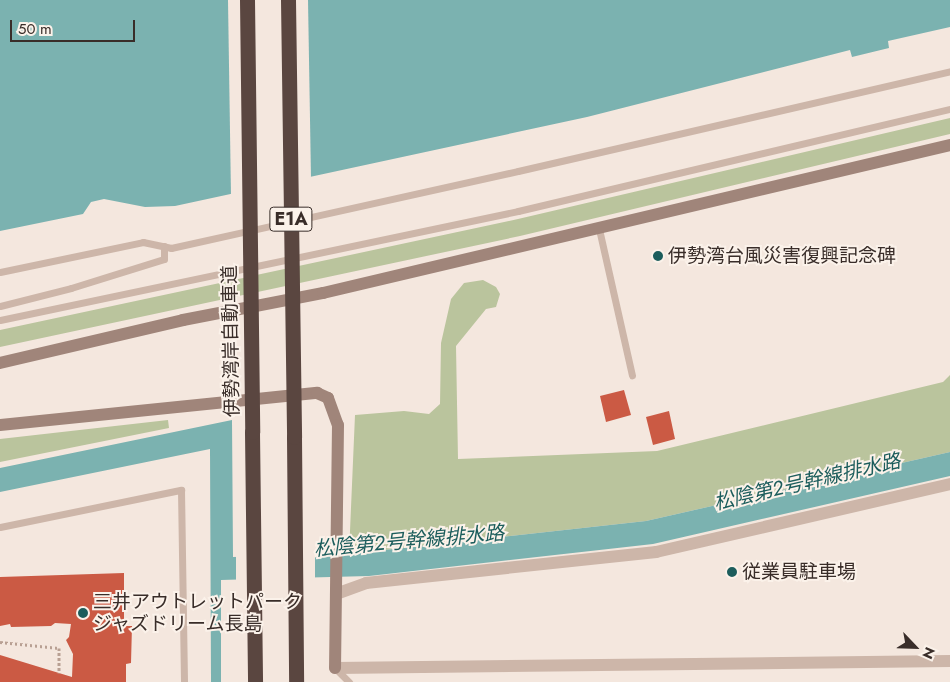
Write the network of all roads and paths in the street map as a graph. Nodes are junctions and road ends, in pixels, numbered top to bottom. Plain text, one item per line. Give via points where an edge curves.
1 (247, 0) edge
2 (288, 0) edge
3 (950, 71) edge
4 (950, 109) edge
5 (950, 146) edge
6 (598, 229) junction
7 (164, 246) junction
8 (0, 272) edge
9 (0, 306) edge
10 (0, 320) edge
11 (0, 363) edge
12 (632, 375) dead end
13 (0, 425) edge
14 (950, 484) edge
15 (0, 527) edge
16 (336, 589) junction
17 (0, 642) edge
18 (950, 661) edge
19 (335, 668) junction
20 (59, 673) dead end
21 (184, 682) edge
22 (255, 682) edge
23 (296, 682) edge
24 (349, 682) edge

1 - 22 highway, 伊勢湾岸自動車道 / E1A, bridge
2 - 23 highway, E1A, bridge
3 - 7 lane via 518,171 171,248
4 - 10 lane via 518,211
5 - 6 street
6 - 11 street
6 - 12 lane
7 - 8 lane via 143,242
7 - 9 lane via 164,259
13 - 16 street via 317,393 328,398 338,425
14 - 16 street via 656,552 366,583
15 - 21 lane via 181,490
16 - 19 street
17 - 20 path via 59,648
18 - 19 street
19 - 24 lane

